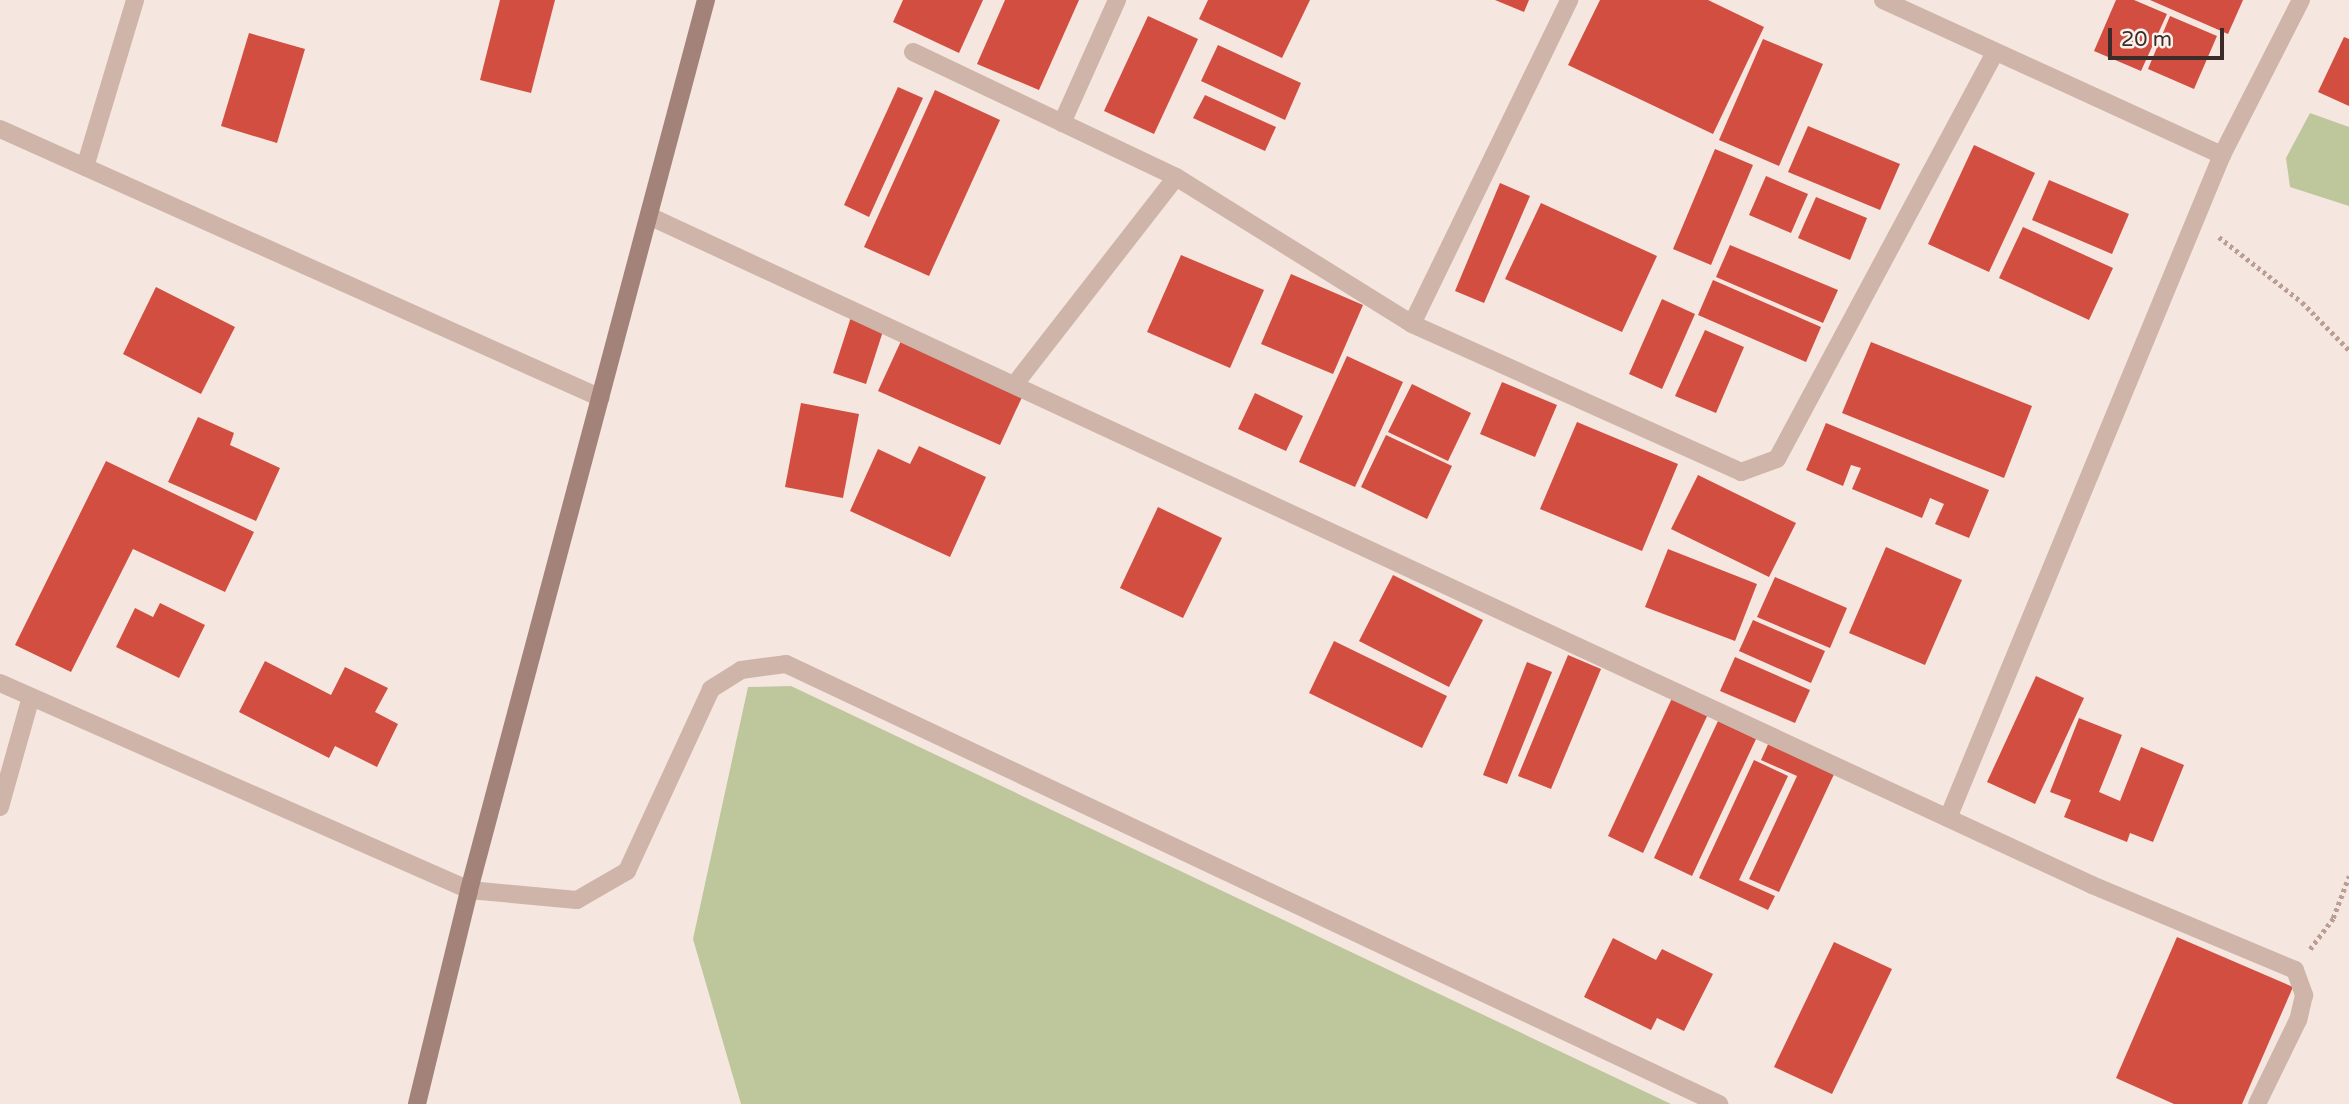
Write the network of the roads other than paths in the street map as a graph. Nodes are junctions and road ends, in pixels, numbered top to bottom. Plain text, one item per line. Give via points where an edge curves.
1 (135, 0) edge
2 (706, 0) edge
3 (1117, 0) edge
4 (1569, 0) edge
5 (1883, 0) edge
6 (2301, 0) edge
7 (913, 52) dead end
8 (1994, 54) junction
9 (1062, 123) junction
10 (0, 130) edge
11 (2222, 155) junction
12 (85, 167) junction
13 (1176, 177) junction
14 (649, 216) junction
15 (1412, 324) junction
16 (1015, 384) junction
17 (601, 398) junction
18 (0, 682) edge
19 (31, 697) junction
20 (0, 807) edge
21 (1948, 818) junction
22 (469, 890) junction
23 (417, 1104) edge
24 (1720, 1104) edge
25 (2257, 1104) edge

1 - 12 street
2 - 14 street
3 - 9 street
4 - 15 street
5 - 8 street
6 - 11 street
7 - 9 street
8 - 11 street
8 - 15 street via 1777,459 1741,472
9 - 13 street
10 - 12 street
11 - 21 street
12 - 17 street
13 - 15 street
13 - 16 street
14 - 16 street
14 - 17 street
16 - 21 street
17 - 22 street
18 - 19 street
19 - 20 street
19 - 22 street
21 - 25 street via 2295,970 2304,995 2298,1020
22 - 23 street
22 - 24 street via 577,900 627,871 711,689 741,670 786,664

